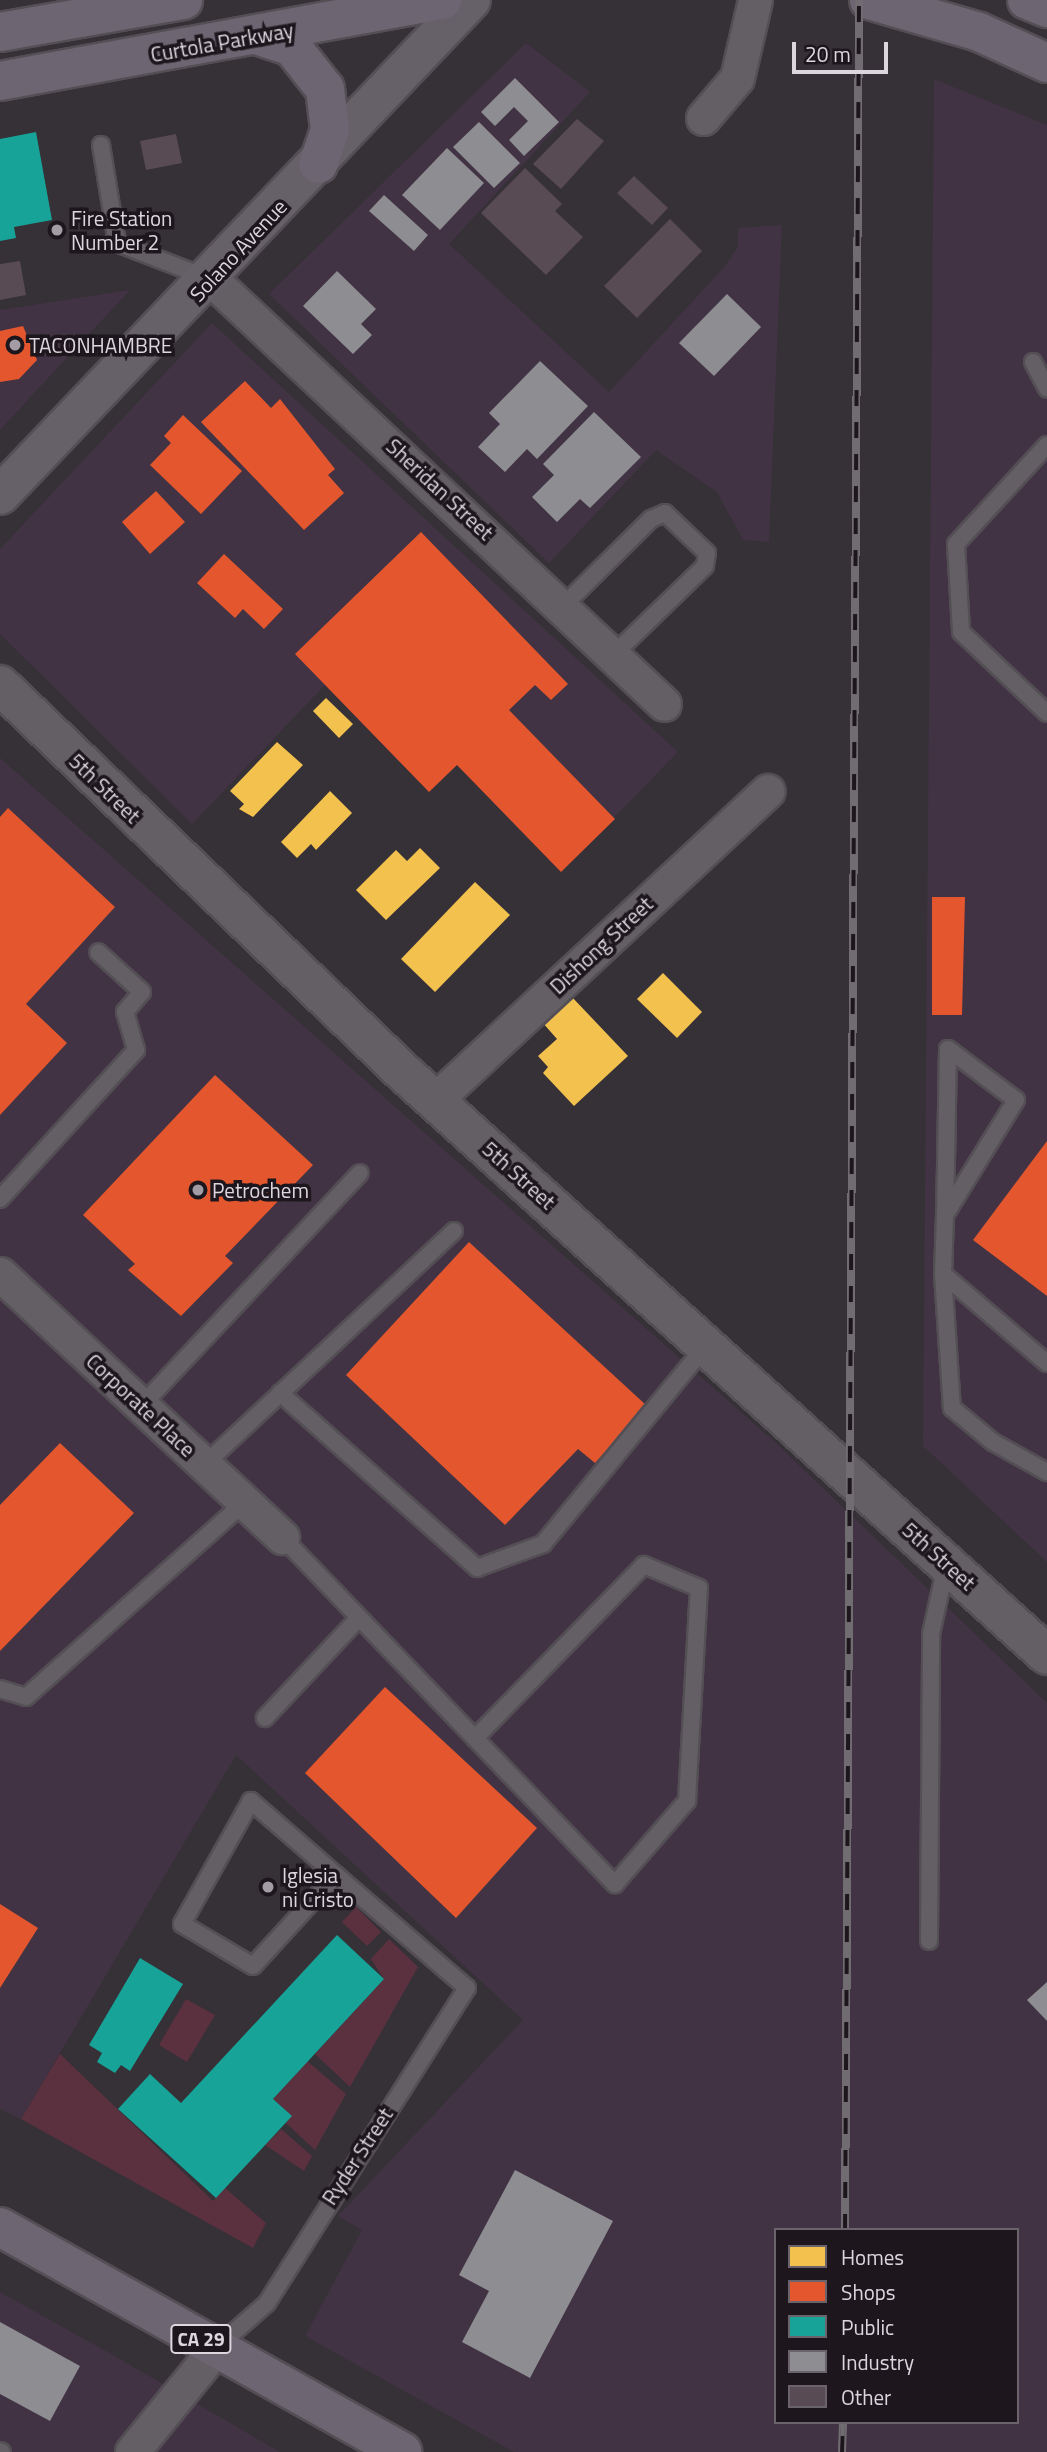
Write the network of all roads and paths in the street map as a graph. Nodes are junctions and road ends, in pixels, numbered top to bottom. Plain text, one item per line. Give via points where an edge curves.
1 (183, 0) edge
2 (443, 0) edge
3 (471, 0) edge
4 (755, 0) edge
5 (869, 0) edge
6 (1027, 0) edge
7 (1047, 8) edge
8 (0, 32) edge
9 (260, 36) junction
10 (1047, 62) edge
11 (0, 81) edge
12 (703, 118) dead end
13 (102, 145) dead end
14 (318, 164) junction
15 (211, 279) junction
16 (1033, 362) dead end
17 (1047, 388) edge
18 (1047, 445) edge
19 (0, 495) edge
20 (563, 606) junction
21 (613, 655) junction
22 (0, 685) edge
23 (664, 704) dead end
24 (1047, 713) edge
25 (767, 791) dead end
26 (98, 952) dead end
27 (435, 1100) junction
28 (360, 1174) dead end
29 (0, 1199) edge
30 (945, 1214) junction
31 (454, 1231) dead end
32 (0, 1274) edge
33 (943, 1275) junction
34 (707, 1344) junction
35 (1047, 1363) edge
36 (280, 1393) junction
37 (142, 1405) junction
38 (205, 1464) junction
39 (1047, 1472) edge
40 (246, 1501) junction
41 (282, 1537) joint
42 (947, 1564) junction
43 (359, 1618) junction
44 (1043, 1643) edge
45 (0, 1689) edge
46 (265, 1718) dead end
47 (475, 1738) junction
48 (336, 1875) junction
49 (929, 1941) dead end
50 (0, 2227) edge
51 (217, 2347) junction
52 (132, 2452) edge
53 (402, 2452) edge

1 - 8 main road
2 - 9 main road, Curtola Parkway
3 - 14 main road, Solano Avenue
4 - 12 street via 737,78
5 - 10 main road via 979,32
6 - 7 main road
9 - 11 main road, Curtola Parkway
9 - 14 main road via 292,47 325,89 330,130
13 - 15 lane via 117,243
14 - 15 main road, Solano Avenue
15 - 19 main road, Solano Avenue
15 - 20 street, Sheridan Street
16 - 17 lane
18 - 24 lane via 956,544 961,632
20 - 21 street, Sheridan Street
20 - 21 lane via 651,519 665,513 707,553 705,566
21 - 23 street, Sheridan Street
22 - 27 street, 5th Street
25 - 27 street, Dishong Street
26 - 29 lane via 142,992 125,1012 136,1050
27 - 34 street, 5th Street
28 - 37 lane
30 - 30 lane via 947,1076 948,1049 1016,1100
30 - 33 lane
31 - 36 lane
32 - 37 street, Corporate Place
33 - 35 lane
33 - 39 lane via 952,1408 993,1442
34 - 36 lane via 543,1545 477,1568
34 - 42 street, 5th Street
36 - 38 lane
37 - 38 street, Corporate Place
38 - 40 street, Corporate Place
40 - 41 street, Corporate Place
40 - 45 lane via 26,1697
41 - 43 lane
42 - 44 street, 5th Street
42 - 49 lane via 931,1634
43 - 46 lane
43 - 47 lane
47 - 47 lane via 615,1885 687,1801 699,1588 644,1566
48 - 48 lane, Ryder Street via 253,1966 182,1924 251,1801
48 - 51 lane, Ryder Street via 467,1988 267,2303
50 - 51 main road, CA 29
51 - 52 street, Ryder Street
51 - 53 main road, CA 29

